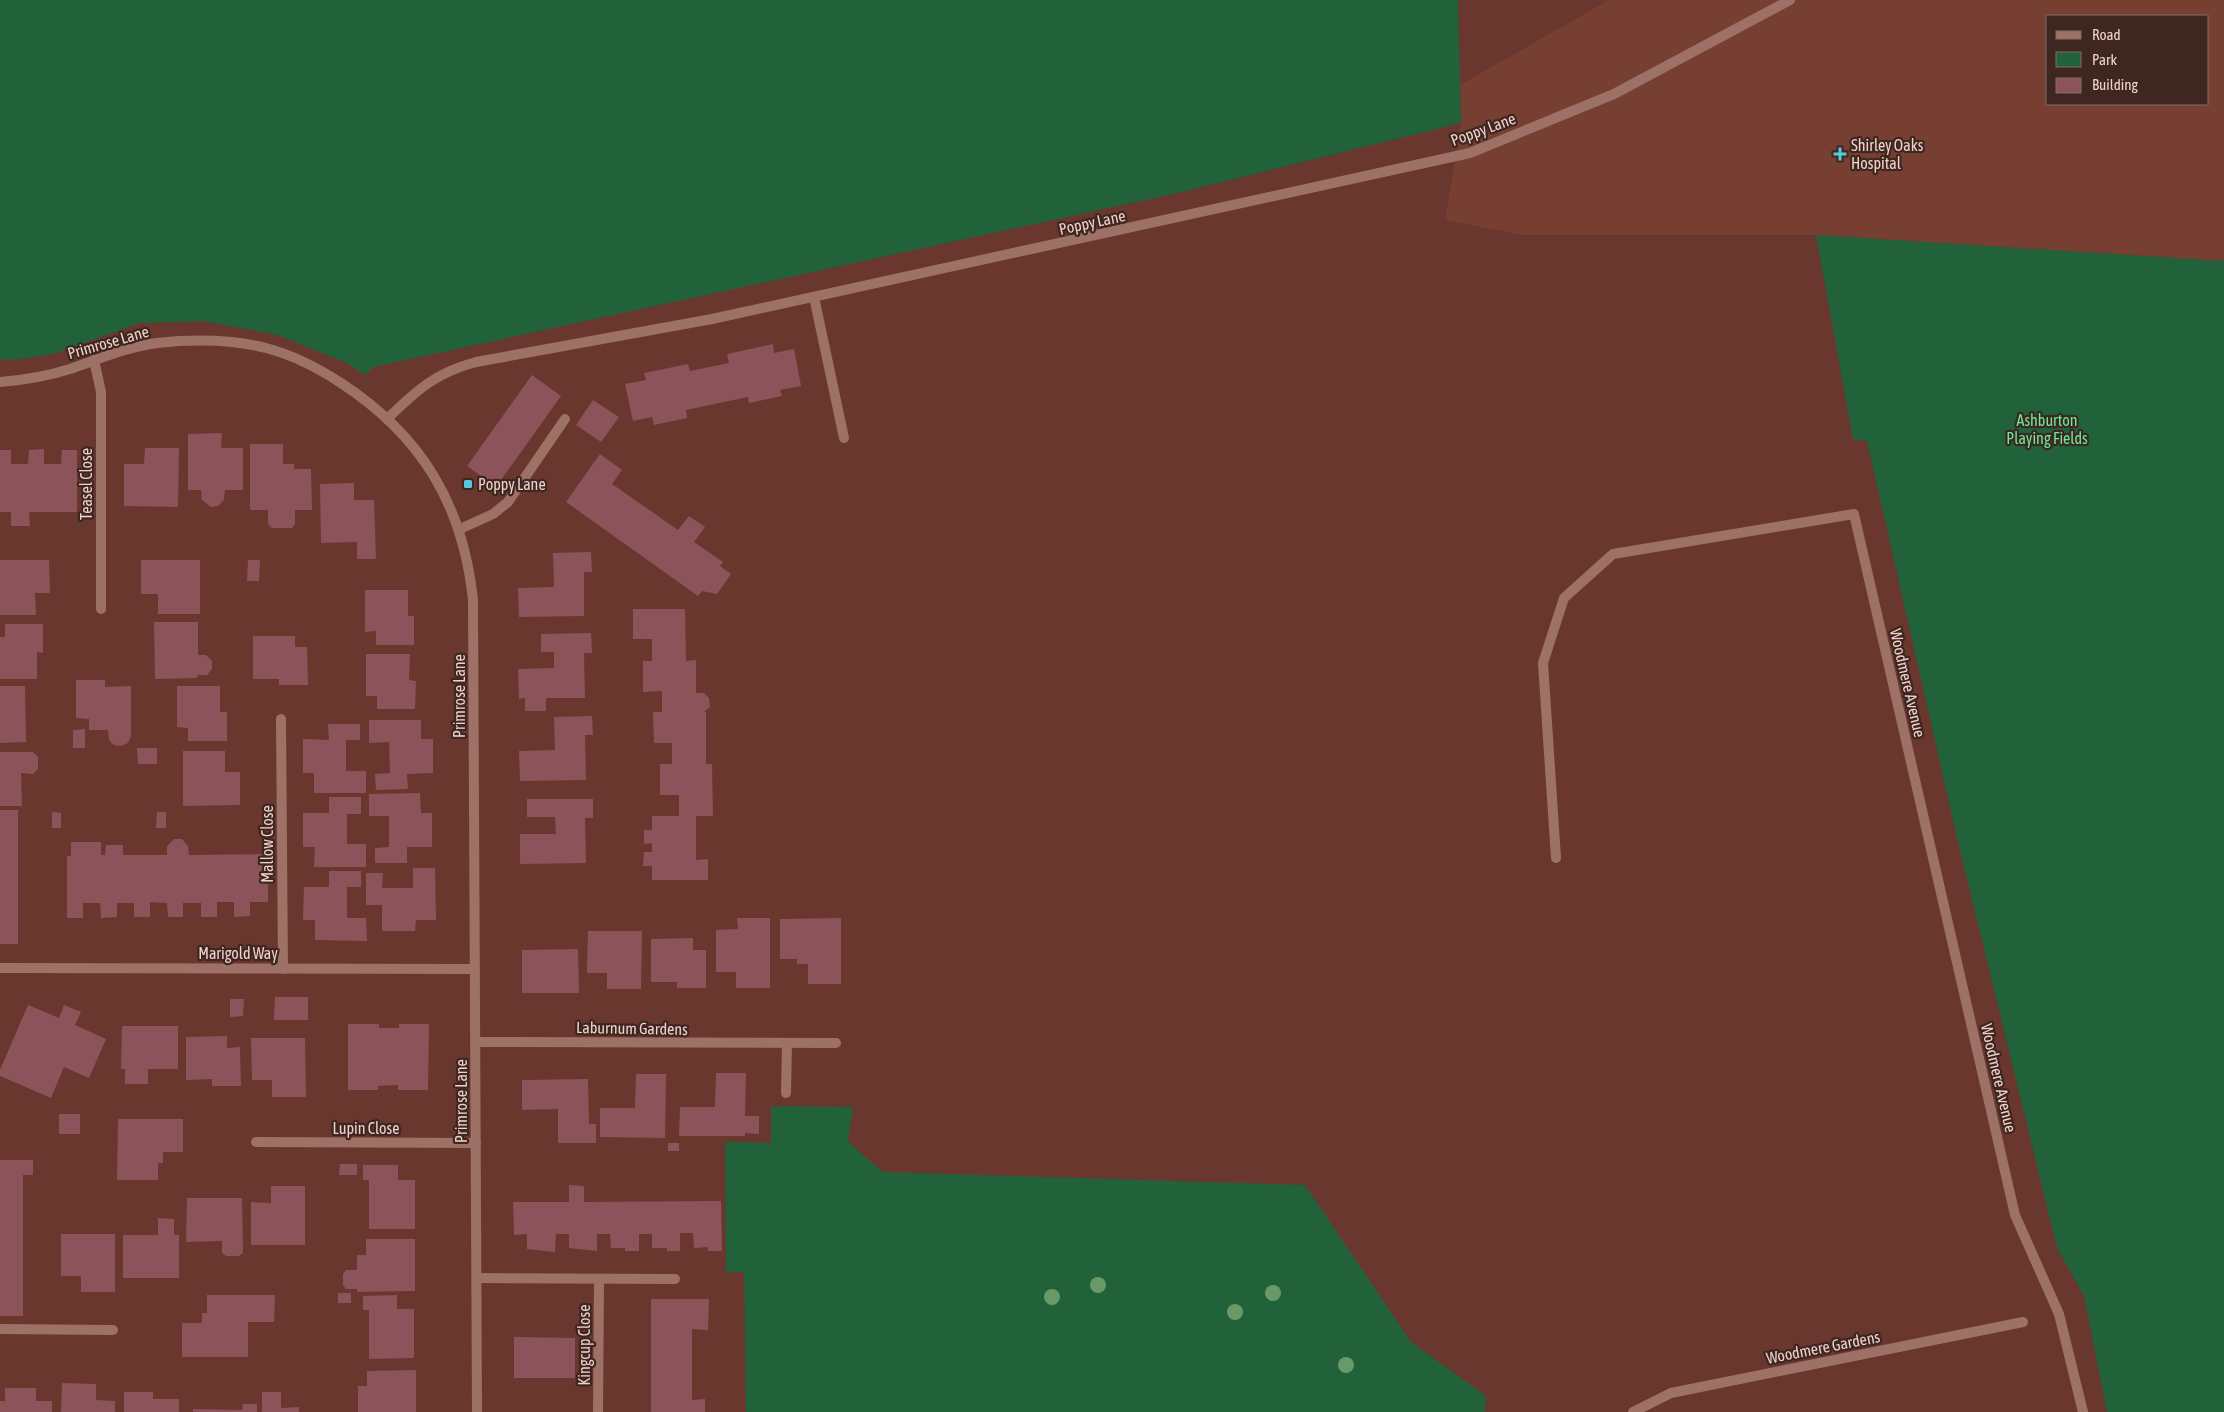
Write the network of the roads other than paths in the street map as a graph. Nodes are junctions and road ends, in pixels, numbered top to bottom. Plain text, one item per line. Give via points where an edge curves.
1 (1790, 0) edge
2 (814, 297) junction
3 (94, 360) junction
4 (0, 382) edge
5 (387, 419) junction
6 (565, 420) dead end
7 (844, 438) dead end
8 (460, 529) junction
9 (102, 609) dead end
10 (281, 719) dead end
11 (1556, 858) dead end
12 (0, 968) edge
13 (475, 968) junction
14 (283, 969) junction
15 (476, 1042) junction
16 (788, 1043) junction
17 (836, 1043) dead end
18 (786, 1093) dead end
19 (256, 1142) dead end
20 (476, 1143) junction
21 (477, 1278) junction
22 (599, 1279) junction
23 (675, 1279) dead end
24 (2023, 1322) dead end
25 (0, 1329) edge
26 (113, 1330) dead end
27 (477, 1412) edge
28 (598, 1412) edge
29 (1633, 1412) edge
30 (2083, 1412) edge

1 - 2 street, Poppy Lane via 1614,94 1470,153
2 - 5 street, Poppy Lane via 452,369 430,380
2 - 7 street
3 - 4 street, Primrose Lane via 45,375
3 - 5 street, Primrose Lane via 155,344 212,340 242,343 306,363 351,390
3 - 9 street, Teasel Close via 101,392
5 - 8 street, Primrose Lane via 433,474
6 - 8 street via 508,502 492,514
8 - 13 street, Primrose Lane via 473,600
10 - 14 street, Mallow Close
11 - 30 street, Woodmere Avenue via 1543,663 1564,598 1613,554 1854,514 2015,1215 2058,1314
12 - 14 street, Marigold Way
13 - 14 street, Marigold Way
13 - 15 street, Primrose Lane
15 - 16 street, Laburnum Gardens
15 - 20 street, Primrose Lane
16 - 17 street, Laburnum Gardens
16 - 18 street
19 - 20 street, Lupin Close
20 - 21 street, Primrose Lane
21 - 22 street
21 - 27 street, Primrose Lane
22 - 23 street
22 - 28 street, Kingcup Close
24 - 29 street, Woodmere Gardens via 1671,1393
25 - 26 street

